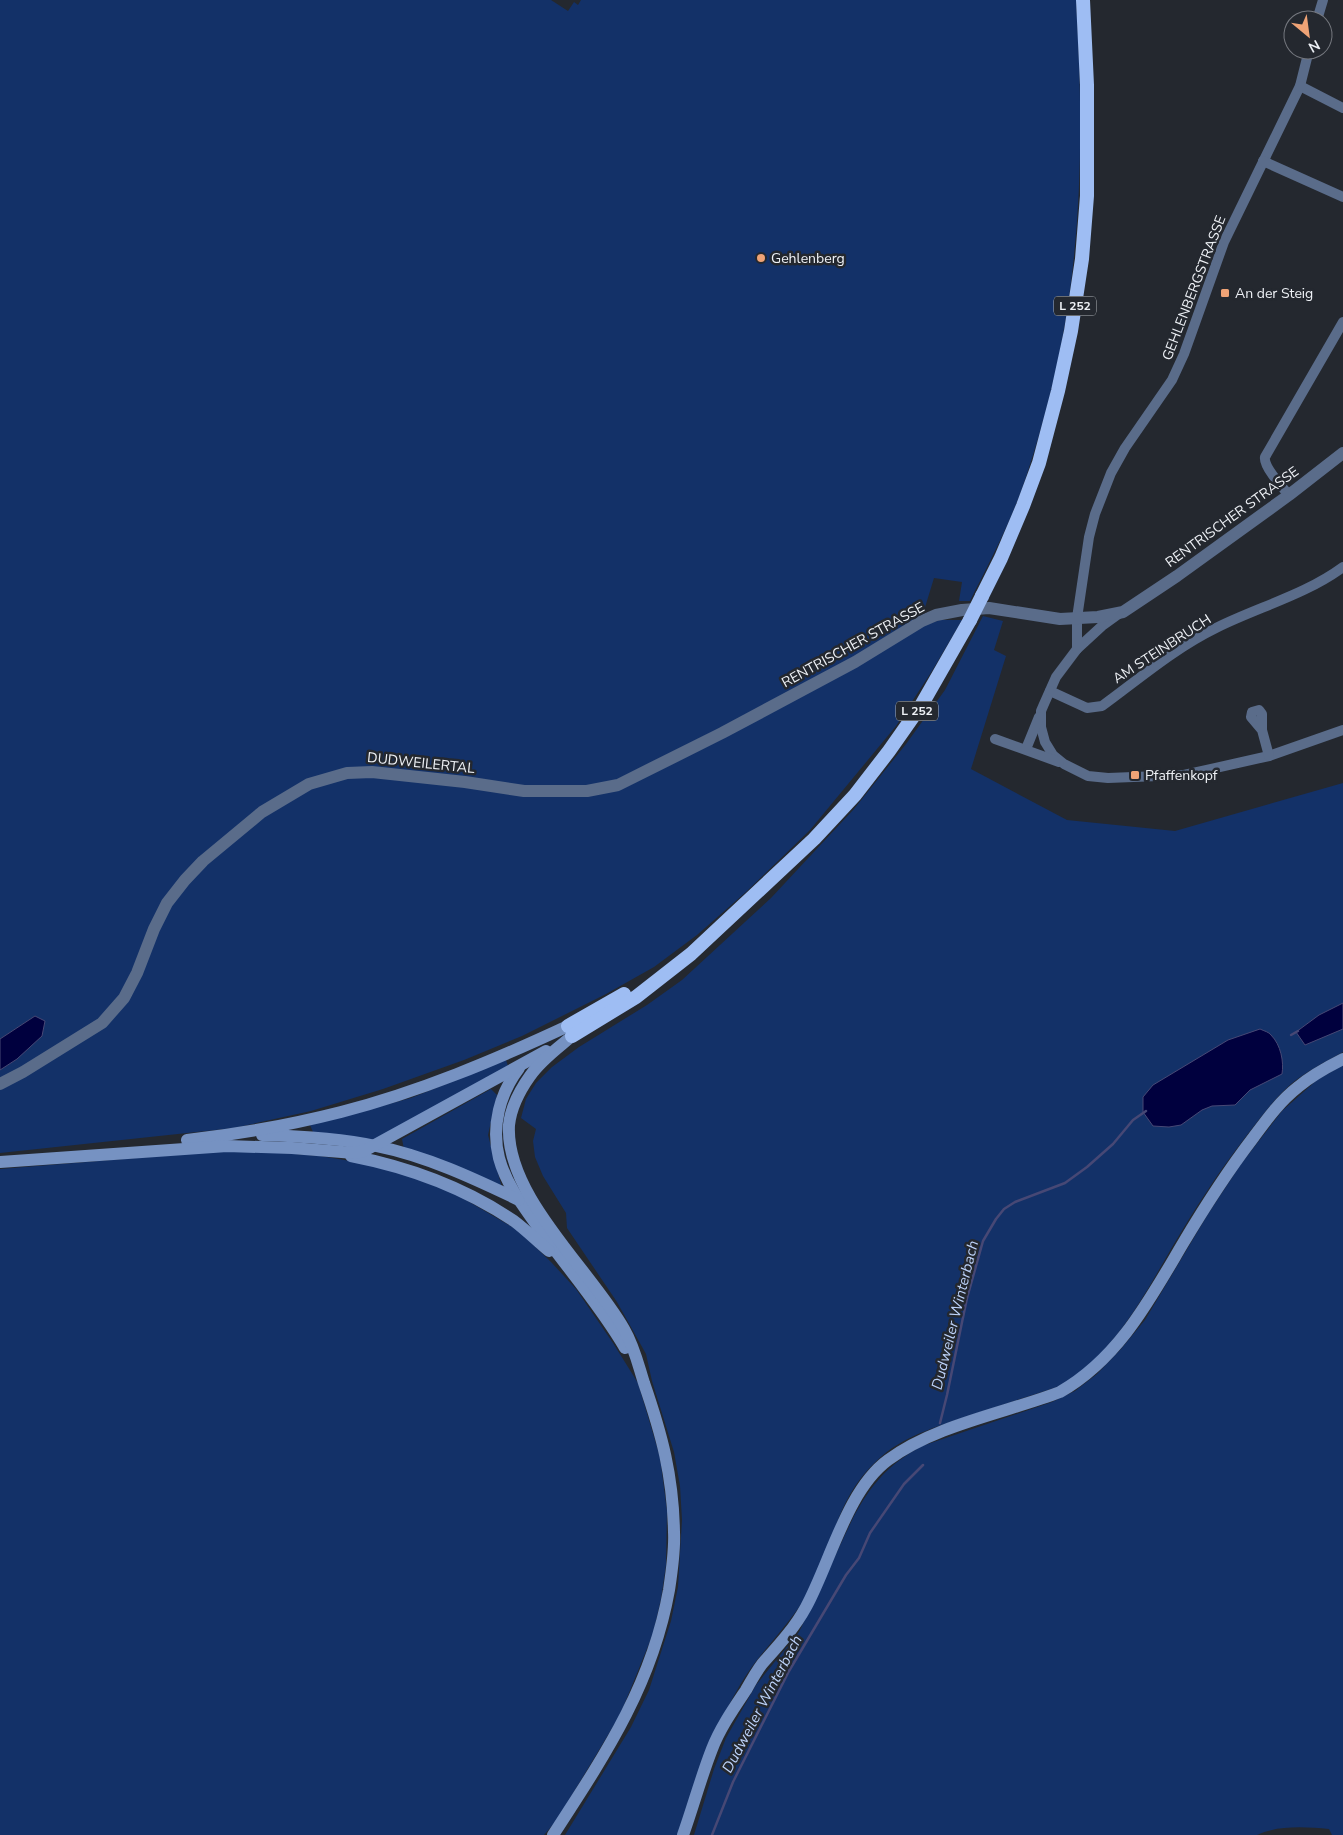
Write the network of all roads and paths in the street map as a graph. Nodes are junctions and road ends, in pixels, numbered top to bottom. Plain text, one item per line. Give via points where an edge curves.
1 (1083, 0) edge
2 (1306, 60) edge
3 (1300, 86) junction
4 (1343, 108) edge
5 (1263, 161) junction
6 (1343, 197) edge
7 (1343, 322) edge
8 (1339, 336) edge
9 (1343, 453) edge
10 (1289, 495) junction
11 (1343, 567) edge
12 (1123, 612) junction
13 (1077, 618) junction
14 (1077, 649) junction
15 (1050, 691) junction
16 (1041, 711) junction
17 (1262, 730) dead end
18 (1343, 730) edge
19 (996, 739) dead end
20 (1026, 749) junction
21 (1269, 756) junction
22 (1064, 764) junction
23 (524, 792) joint
24 (570, 1031) junction
25 (1343, 1058) edge
26 (522, 1065) junction
27 (0, 1084) edge
28 (237, 1134) junction
29 (377, 1146) junction
30 (326, 1151) junction
31 (30, 1159) junction
32 (0, 1162) edge
33 (518, 1200) junction
34 (546, 1222) junction
35 (567, 1268) junction
36 (644, 1381) junction
37 (552, 1835) edge
38 (683, 1835) edge

1 - 24 highway, L 252, bridge via 1087,196 1071,331 1039,463 982,596 922,704 855,795 814,839 710,937
2 - 3 street, GEHLENBERGSTRASSE
3 - 4 street
3 - 5 street, GEHLENBERGSTRASSE
5 - 6 street
5 - 13 street, GEHLENBERGSTRASSE via 1224,242 1172,380 1111,473 1089,537
7 - 8 street
8 - 10 street via 1265,457 1267,467
9 - 10 street, RENTRISCHER STRASSE
10 - 12 street, RENTRISCHER STRASSE
11 - 15 street, AM STEINBRUCH via 1290,597 1196,639 1102,706 1087,708
12 - 13 street, RENTRISCHER STRASSE
12 - 14 street
13 - 14 street, GEHLENBERGSTRASSE
13 - 23 street, RENTRISCHER STRASSE via 1060,619 989,608 936,616 722,734 618,784 587,791
14 - 15 street via 1056,677
15 - 16 street
16 - 20 street
16 - 22 street via 1045,742
17 - 21 street
18 - 21 street
19 - 20 street
20 - 22 street
21 - 22 street via 1184,775 1153,777 1088,776
23 - 27 street, DUDWEILERTAL via 372,772 330,777 286,796 238,831 185,880 167,903 124,998 108,1017 88,1033
24 - 26 main road via 546,1042
24 - 28 main road via 396,1096 309,1120
24 - 34 main road via 530,1075 518,1095 509,1125 510,1146 516,1166
25 - 38 main road via 1313,1075 1277,1106 1203,1208 1137,1319 1095,1368 1060,1392 930,1436 905,1448 873,1474 848,1513 805,1609 784,1641 762,1666 718,1736
26 - 29 main road
26 - 33 main road via 504,1093 496,1132 506,1179
28 - 29 main road via 295,1136
28 - 31 main road
29 - 30 main road via 354,1153
29 - 33 main road via 456,1171
30 - 31 main road via 227,1146
30 - 35 main road via 402,1168 464,1192 514,1221
31 - 32 main road
33 - 34 main road
33 - 35 main road
34 - 36 main road via 624,1329 635,1350
35 - 36 main road via 606,1318
36 - 37 main road via 666,1452 673,1507 673,1566 666,1603 657,1642 629,1710 609,1748

